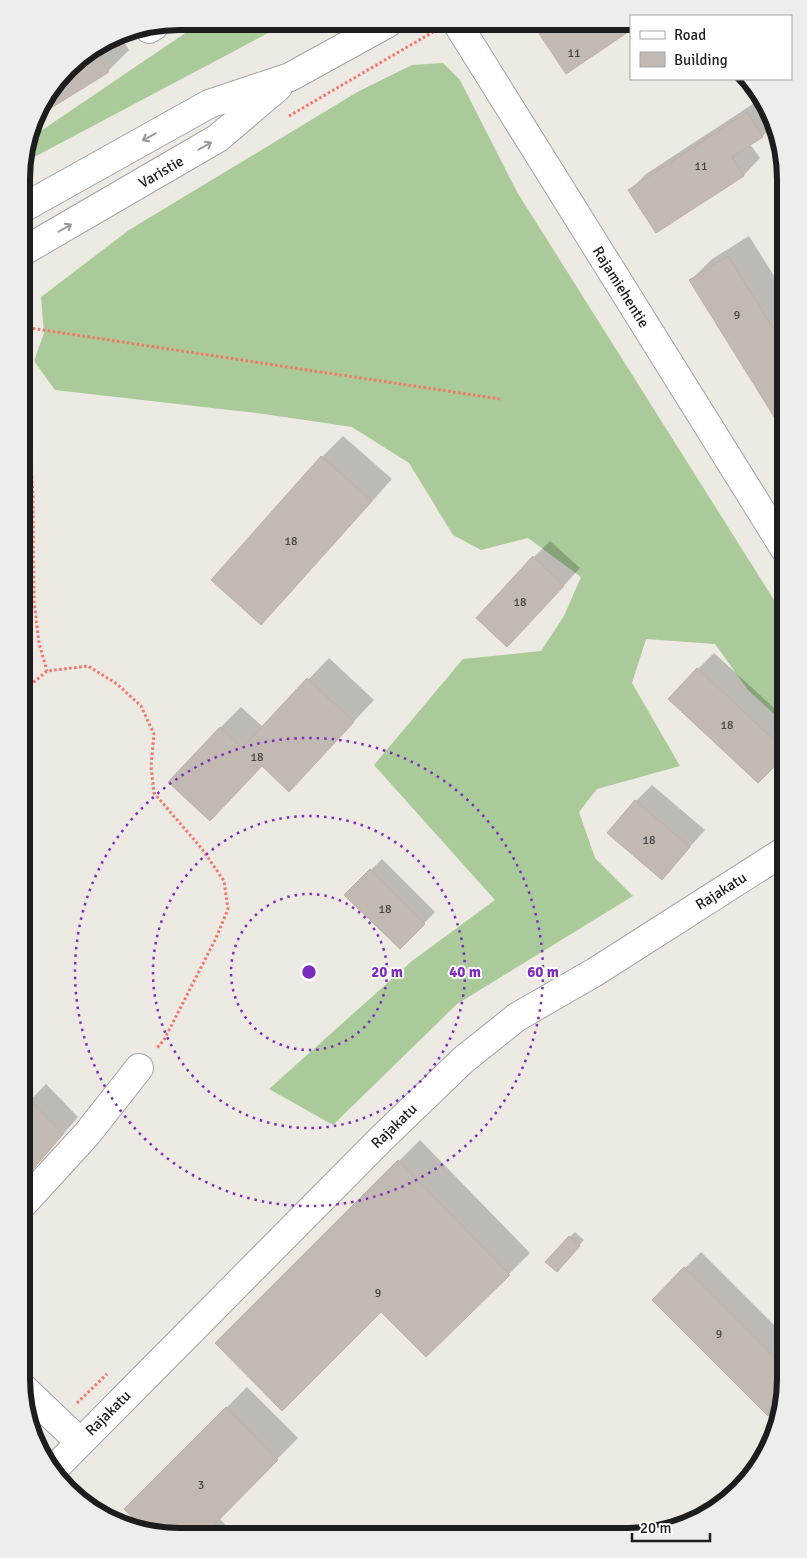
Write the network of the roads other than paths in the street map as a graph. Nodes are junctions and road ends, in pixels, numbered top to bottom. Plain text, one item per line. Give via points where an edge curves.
1 (374, 30) edge
2 (461, 30) edge
3 (290, 77) junction
4 (30, 204) edge
5 (30, 247) edge
6 (777, 537) edge
7 (777, 856) edge
8 (139, 1068) road end
9 (30, 1196) edge
10 (31, 1395) edge
11 (80, 1442) junction
12 (58, 1465) edge

1 - 3 street, Varistie
2 - 6 street, Rajamiehentie
3 -> 4 street, Varistie via 210,104
5 -> 3 street, Varistie via 218,138
7 - 11 street, Rajakatu via 517,1018 463,1060
8 - 9 street via 87,1134
10 - 11 street
11 - 12 street, Rajakatu

